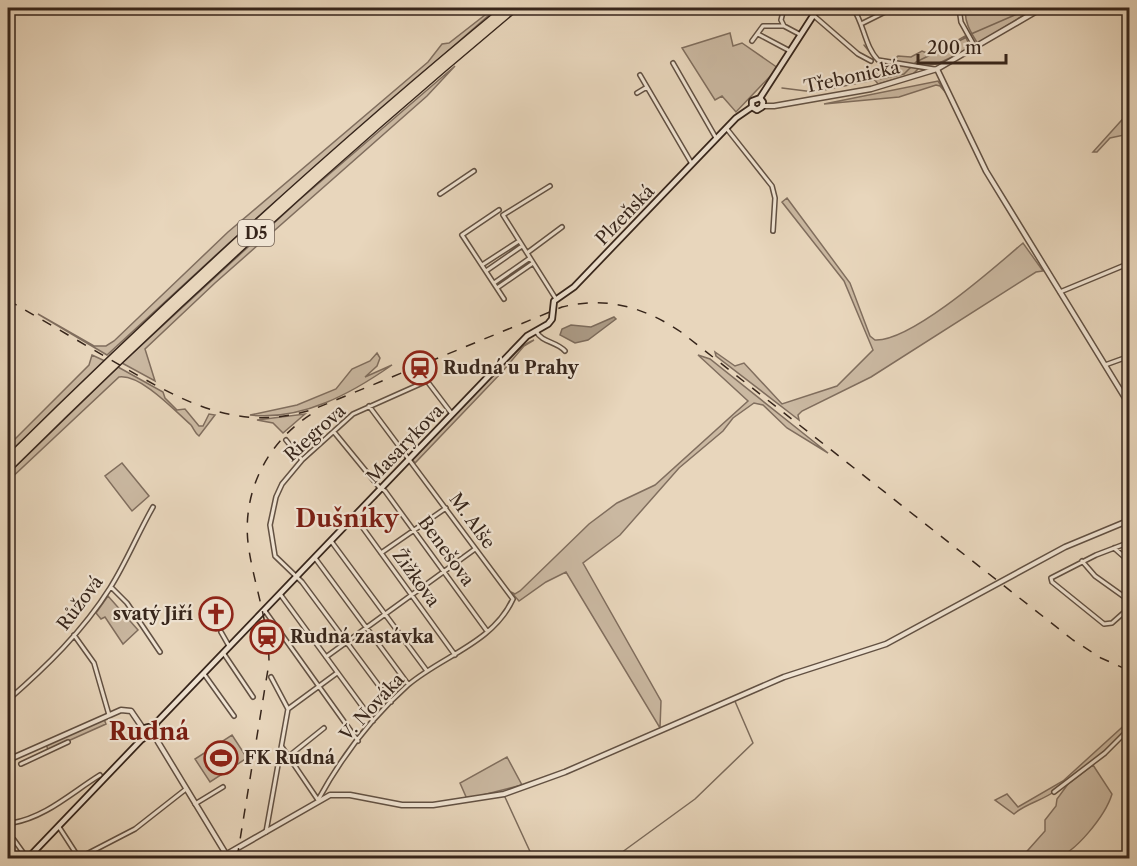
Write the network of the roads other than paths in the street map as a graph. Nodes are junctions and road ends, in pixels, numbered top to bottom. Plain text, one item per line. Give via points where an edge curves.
1 (506, 8) edge
2 (514, 8) edge
3 (784, 8) edge
4 (818, 8) edge
5 (853, 8) edge
6 (893, 8) edge
7 (959, 8) edge
8 (1042, 8) edge
9 (813, 15) junction
10 (863, 23) junction
11 (784, 27) junction
12 (758, 34) junction
13 (799, 34) junction
14 (752, 41) dead end
15 (976, 48) junction
16 (790, 51) junction
17 (872, 61) dead end
18 (673, 63) dead end
19 (937, 69) junction
20 (640, 75) dead end
21 (647, 87) junction
22 (637, 93) dead end
23 (760, 98) junction
24 (763, 106) junction
25 (752, 107) junction
26 (726, 128) junction
27 (716, 138) junction
28 (692, 164) junction
29 (474, 171) dead end
30 (550, 186) dead end
31 (440, 194) dead end
32 (499, 210) dead end
33 (562, 227) dead end
34 (772, 231) dead end
35 (519, 241) junction
36 (522, 246) junction
37 (527, 253) junction
38 (530, 258) junction
39 (533, 263) junction
40 (1130, 263) edge
41 (482, 265) junction
42 (486, 271) junction
43 (494, 283) junction
44 (497, 288) junction
45 (1060, 292) junction
46 (504, 299) dead end
47 (556, 299) junction
48 (536, 331) junction
49 (523, 340) joint
50 (565, 351) dead end
51 (1130, 356) edge
52 (1105, 365) junction
53 (369, 406) junction
54 (1130, 406) edge
55 (452, 415) junction
56 (334, 432) junction
57 (286, 441) dead end
58 (410, 459) junction
59 (8, 460) edge
60 (302, 460) junction
61 (8, 468) edge
62 (381, 489) junction
63 (153, 507) dead end
64 (446, 508) junction
65 (355, 517) junction
66 (1130, 520) edge
67 (414, 531) junction
68 (332, 541) junction
69 (1130, 542) edge
70 (1114, 548) junction
71 (475, 549) junction
72 (381, 553) junction
73 (315, 558) junction
74 (1082, 561) junction
75 (1130, 562) edge
76 (444, 572) junction
77 (297, 577) junction
78 (111, 587) junction
79 (280, 594) junction
80 (411, 595) junction
81 (513, 599) joint
82 (1130, 601) edge
83 (1130, 607) edge
84 (265, 611) junction
85 (385, 614) junction
86 (366, 629) junction
87 (221, 632) dead end
88 (487, 632) junction
89 (74, 635) junction
90 (347, 642) junction
91 (230, 647) junction
92 (160, 652) dead end
93 (224, 654) junction
94 (454, 655) junction
95 (326, 657) junction
96 (428, 671) junction
97 (204, 674) junction
98 (337, 674) junction
99 (271, 677) dead end
100 (408, 685) junction
101 (318, 687) junction
102 (253, 697) dead end
103 (8, 700) edge
104 (391, 702) junction
105 (288, 709) junction
106 (109, 715) junction
107 (234, 716) dead end
108 (373, 722) junction
109 (324, 728) dead end
110 (1130, 728) edge
111 (148, 731) junction
112 (358, 741) junction
113 (68, 742) dead end
114 (44, 744) junction
115 (282, 747) junction
116 (48, 752) junction
117 (289, 756) junction
118 (8, 760) edge
119 (21, 764) dead end
120 (100, 775) dead end
121 (94, 779) junction
122 (99, 784) junction
123 (223, 787) dead end
124 (186, 789) junction
125 (1054, 792) dead end
126 (318, 800) junction
127 (195, 804) junction
128 (8, 815) edge
129 (12, 823) junction
130 (59, 827) junction
131 (266, 832) junction
132 (226, 854) junction
133 (27, 858) edge
134 (80, 858) edge
135 (220, 858) edge

1 - 59 highway, D5 via 282,201
2 - 61 highway, D5 via 277,214
3 - 11 street
4 - 9 main road, Plzeňská
5 - 10 street
6 - 10 street
7 - 15 street
8 - 15 street, Třebonická
9 - 13 main road, Plzeňská
9 - 17 street via 858,54
10 - 19 street via 875,57
11 - 12 street via 763,26
11 - 13 street
12 - 14 street
12 - 16 street
13 - 16 main road, Plzeňská
15 - 19 street, Třebonická
16 - 23 main road, Plzeňská
18 - 27 street
19 - 24 street, Třebonická via 871,89
19 - 45 street via 986,171
20 - 21 street
21 - 22 street
21 - 28 street
23 - 24 main road
23 - 25 main road, Plzeňská via 753,99
24 - 25 main road via 759,110
25 - 26 main road, Plzeňská
26 - 27 main road, Plzeňská
26 - 34 street via 772,186
27 - 28 main road, Plzeňská
28 - 47 main road, Plzeňská via 574,287
29 - 31 street
30 - 35 street via 503,215
32 - 41 street via 462,235
33 - 37 street
35 - 36 street
35 - 41 street
36 - 37 street
36 - 42 street
37 - 38 street
38 - 39 street
38 - 43 street
39 - 44 street
39 - 47 street
40 - 45 street
41 - 42 street
42 - 43 street
43 - 44 street
44 - 46 street
45 - 52 street
47 - 48 main road, Plzeňská via 552,319
48 - 49 main road, Plzeňská
48 - 50 street
49 - 55 main road, Masarykova
51 - 52 street
52 - 54 street
53 - 55 street, Riegrova via 427,381
53 - 56 street, Riegrova via 353,414
53 - 58 street, M. Alše
55 - 58 main road, Masarykova
56 - 60 street, Riegrova
56 - 62 street, Benešova
57 - 60 street
58 - 62 main road, Masarykova
58 - 64 street, M. Alše
60 - 77 street, Riegrova via 282,484 270,525 275,556
62 - 65 main road, Masarykova
62 - 67 street, Benešova
63 - 78 street, Růžová
64 - 67 street
64 - 71 street, M. Alše
65 - 68 main road, Masarykova
65 - 72 street, Žižkova
66 - 126 street via 1079,540 886,644 784,677 565,772 504,794 433,805 378,802 340,794
67 - 72 street
67 - 76 street, Benešova
68 - 73 main road, Masarykova
68 - 85 street
69 - 70 street
70 - 74 street
70 - 75 street
71 - 76 street
71 - 81 street, M. Alše
72 - 80 street, Žižkova
73 - 77 main road, Masarykova
73 - 86 street
74 - 82 street via 1095,576
74 - 83 street via 1052,576 1052,582 1104,624 1112,623
76 - 80 street
76 - 88 street, Benešova
77 - 79 main road, Masarykova
77 - 90 street, Riegrova
78 - 89 street, Růžová
78 - 92 street via 127,603
79 - 84 main road, Masarykova
79 - 95 street
80 - 85 street
80 - 94 street, Žižkova
81 - 88 street, V. Nováka
84 - 91 main road, Masarykova
84 - 101 street
85 - 86 street
85 - 96 street
86 - 90 street
86 - 100 street
87 - 91 street
88 - 94 street, V. Nováka
89 - 103 street, Růžová
89 - 106 street via 94,663
90 - 95 street
90 - 104 street, Riegrova
91 - 93 main road, Masarykova
93 - 97 main road, Masarykova
93 - 102 street
94 - 96 street, V. Nováka
95 - 98 street
96 - 100 street, V. Nováka
97 - 107 street
97 - 111 main road, Masarykova
98 - 101 street
98 - 108 street
99 - 105 street
100 - 104 street, V. Nováka
101 - 105 street
101 - 112 street
104 - 108 street, V. Nováka
105 - 115 street
106 - 111 street via 127,709
106 - 114 street
108 - 112 street, V. Nováka
109 - 117 street
110 - 125 street via 1106,753
111 - 122 main road
111 - 124 street
112 - 126 street, V. Nováka via 339,763
113 - 116 street
114 - 116 street
114 - 118 street
115 - 117 street
115 - 131 street
116 - 119 street
117 - 126 street
120 - 121 street
121 - 122 street
121 - 129 street via 45,813
122 - 130 main road
123 - 127 street
124 - 127 street
124 - 134 street via 126,833
126 - 131 street
127 - 132 street
128 - 129 street
129 - 133 street via 12,837
130 - 133 main road
130 - 134 street
131 - 132 street
132 - 135 street

